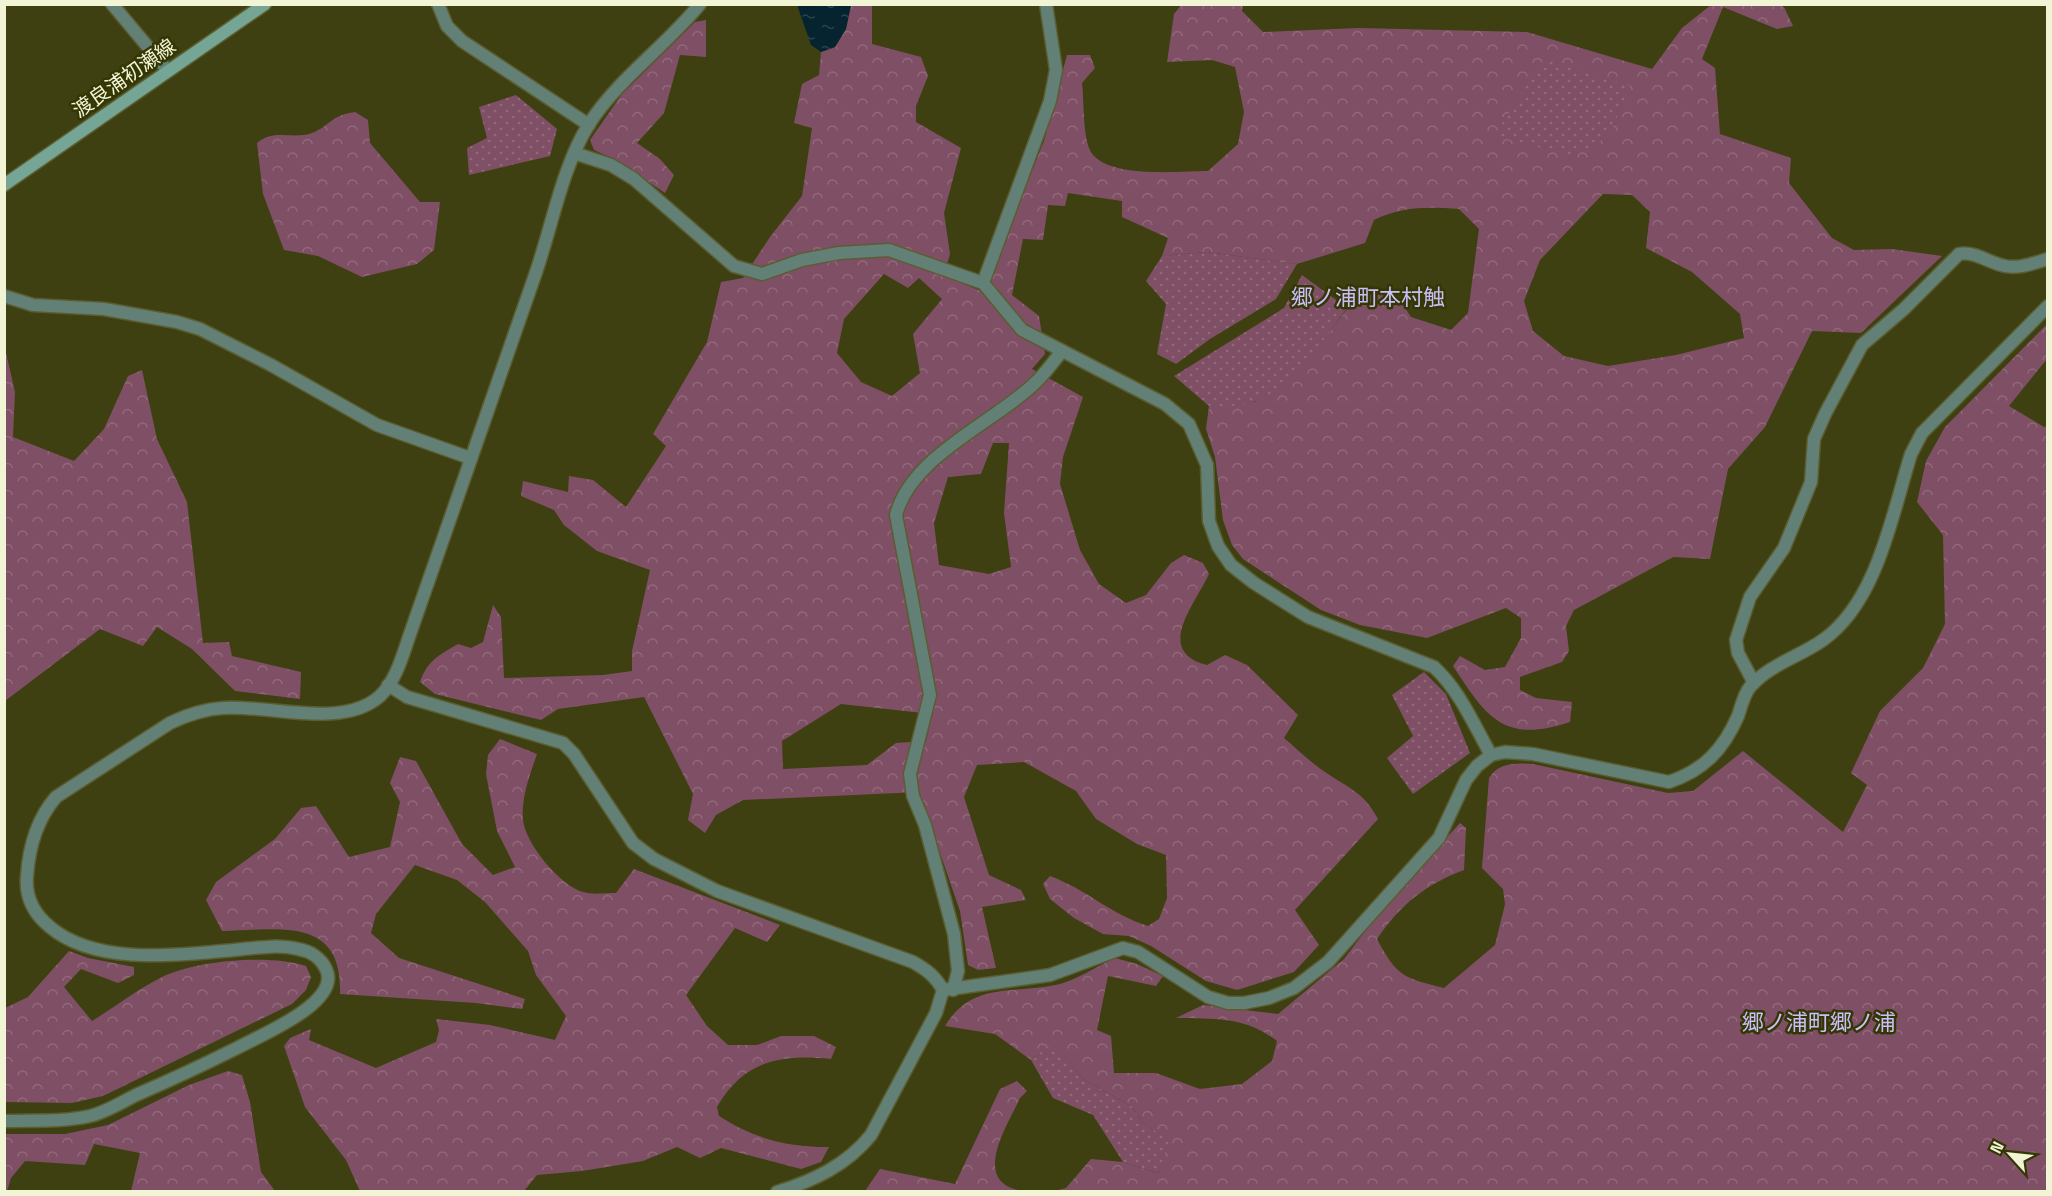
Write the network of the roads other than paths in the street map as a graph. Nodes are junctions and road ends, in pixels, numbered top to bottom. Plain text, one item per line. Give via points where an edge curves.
1 (112, 4) edge
2 (265, 4) edge
3 (438, 4) edge
4 (700, 4) edge
5 (1046, 4) edge
6 (168, 71) junction
7 (588, 125) junction
8 (574, 153) junction
9 (4, 185) edge
10 (2048, 259) edge
11 (983, 283) junction
12 (4, 296) edge
13 (2048, 306) edge
14 (1062, 351) junction
15 (470, 458) junction
16 (1754, 683) junction
17 (388, 685) junction
18 (1491, 755) junction
19 (948, 990) junction
20 (4, 1121) edge
21 (777, 1191) edge

1 - 6 street
2 - 6 main road, 渡良浦初瀬線
3 - 7 street via 447,26 462,41
4 - 7 street via 610,96
5 - 11 street via 1056,70 1050,101
6 - 9 main road, 渡良浦初瀬線
7 - 8 street
8 - 11 street via 611,165 634,179 734,266 746,271 762,274 838,253 889,250
8 - 15 street via 549,238
10 - 16 street via 2007,266 1968,252 1959,254 1862,345 1814,439 1811,482 1784,548 1750,597 1736,640 1738,653
11 - 14 street via 1022,330
12 - 15 street via 33,306 104,309 200,329 377,425
13 - 16 street via 1922,434 1911,454 1861,599 1823,640 1770,669
14 - 18 street via 1165,404 1189,424 1207,465 1209,521 1218,546 1231,565 1308,617 1434,667 1447,679
14 - 19 street via 1038,380 949,447 911,484 896,515 928,672 930,695 910,774 954,934 958,971
15 - 17 street via 410,634
16 - 18 street via 1714,758 1689,775 1669,782 1533,754
17 - 19 street via 407,697 563,743 633,843 654,859 717,891 913,962 931,972
17 - 20 street via 370,703 340,712 225,707 187,715 56,797 48,806 34,835 26,887 32,908 55,931 84,946 116,953 297,949 317,957 329,974 319,999 302,1014 114,1106 68,1119
18 - 19 street via 1466,780 1439,838 1328,962 1294,988 1269,998 1228,1003 1208,997 1145,956 1123,948 1050,975
19 - 21 street via 871,1135 858,1151 812,1179

